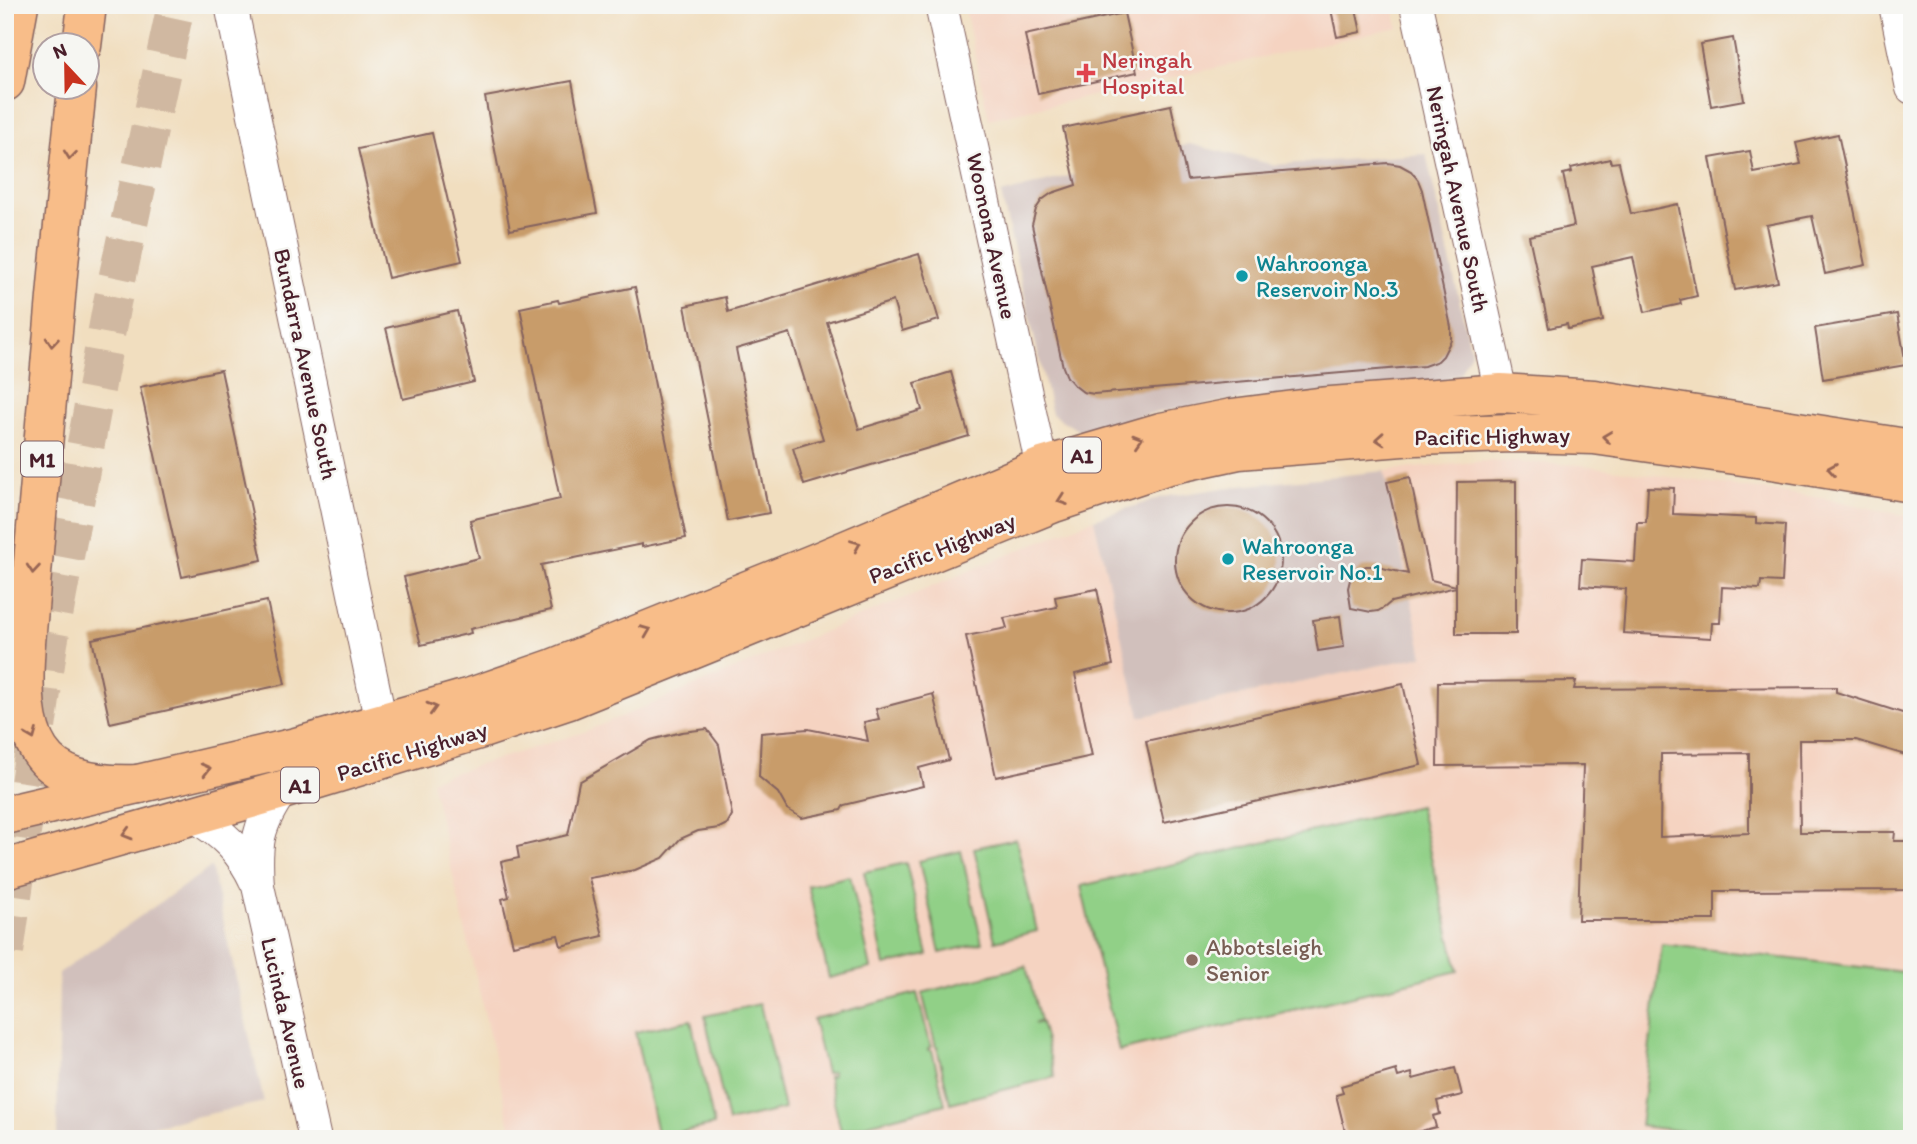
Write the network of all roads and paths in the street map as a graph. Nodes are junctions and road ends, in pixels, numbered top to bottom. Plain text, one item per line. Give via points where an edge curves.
1 (19, 5) edge
2 (88, 5) edge
3 (231, 5) edge
4 (941, 5) edge
5 (1416, 5) edge
6 (1895, 5) edge
7 (84, 32) edge
8 (5, 82) edge
9 (1912, 88) edge
10 (76, 102) edge
11 (1501, 393) junction
12 (1912, 449) edge
13 (1042, 467) junction
14 (1912, 483) edge
15 (26, 643) junction
16 (5, 699) edge
17 (381, 723) junction
18 (140, 784) junction
19 (282, 790) junction
20 (5, 815) edge
21 (193, 815) junction
22 (5, 869) edge
23 (258, 886) junction
24 (315, 1139) edge

1 - 8 highway
2 - 7 highway
3 - 17 street, Bundarra Avenue South
4 - 13 street, Woonona Avenue
5 - 11 street, Neringah Avenue South
6 - 9 street
10 -> 15 highway, M1
11 - 12 highway, Pacific Highway / A1 via 1594,399
13 -> 11 highway, Pacific Highway / A1 via 1161,432 1232,418
17 -> 13 highway, Pacific Highway / A1 via 554,668
14 -> 19 highway, Pacific Highway / A1 via 1594,435 1415,436 1239,450 1165,466 1054,502 569,700
15 - 16 highway, M1
15 -> 18 highway, M1 via 27,719 49,763 81,780
18 -> 17 highway, Pacific Highway / A1
18 - 20 highway, Pacific Highway
19 - 21 highway, Pacific Highway / A1
19 - 23 street, Lucinda Avenue via 260,831
21 -> 22 highway, Pacific Highway / A1
21 - 23 street, Lucinda Avenue via 236,849
23 - 24 street, Lucinda Avenue

